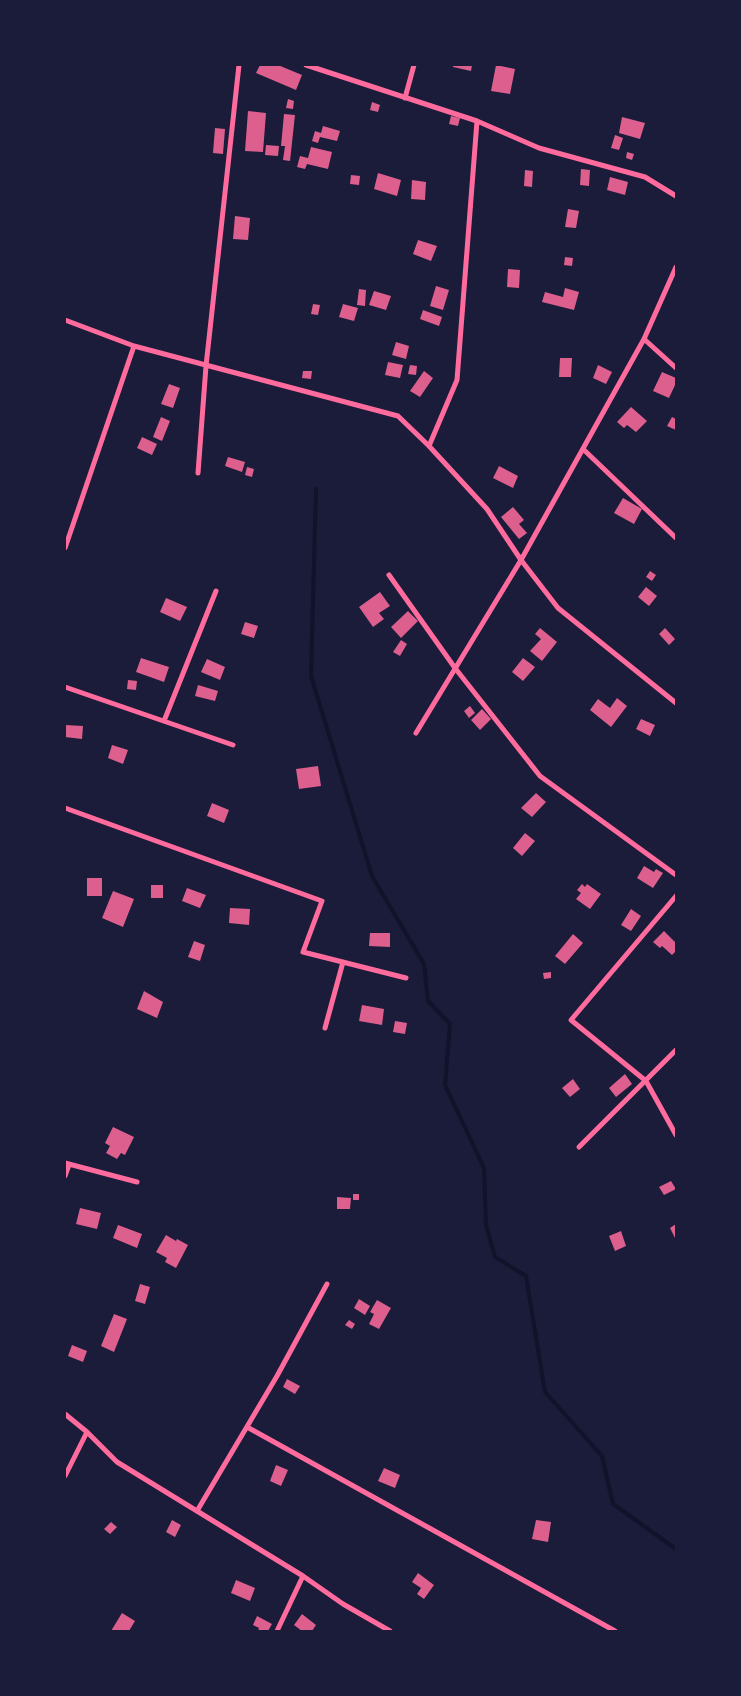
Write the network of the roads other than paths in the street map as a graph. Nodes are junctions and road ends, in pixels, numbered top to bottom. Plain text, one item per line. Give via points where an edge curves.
1 (239, 65) edge
2 (306, 65) edge
3 (414, 65) edge
4 (405, 98) junction
5 (476, 121) junction
6 (676, 196) edge
7 (676, 267) edge
8 (65, 320) edge
9 (644, 339) junction
10 (134, 346) junction
11 (206, 366) junction
12 (676, 368) edge
13 (430, 446) junction
14 (583, 449) junction
15 (198, 473) dead end
16 (676, 538) edge
17 (65, 548) edge
18 (521, 560) junction
19 (389, 575) dead end
20 (216, 591) dead end
21 (455, 668) junction
22 (65, 687) edge
23 (676, 704) edge
24 (164, 721) junction
25 (416, 733) dead end
26 (233, 744) dead end
27 (65, 808) edge
28 (676, 876) edge
29 (676, 896) edge
30 (342, 962) junction
31 (406, 978) dead end
32 (325, 1028) dead end
33 (676, 1050) edge
34 (646, 1081) junction
35 (676, 1135) edge
36 (579, 1147) dead end
37 (67, 1164) edge
38 (65, 1176) edge
39 (137, 1182) dead end
40 (328, 1284) dead end
41 (65, 1414) edge
42 (247, 1427) junction
43 (87, 1432) junction
44 (65, 1476) edge
45 (197, 1510) junction
46 (303, 1576) junction
47 (277, 1631) edge
48 (390, 1631) edge
49 (615, 1631) edge

1 - 11 street
2 - 4 street
3 - 4 street
4 - 5 street
5 - 6 street via 539,148 645,177
5 - 13 street via 456,380
7 - 9 street
8 - 10 street
9 - 12 street
9 - 14 street
10 - 11 street
10 - 17 street
11 - 13 street via 398,416
11 - 15 street
13 - 18 street via 487,509
14 - 16 street
14 - 18 street
18 - 21 street
18 - 23 street via 558,608
19 - 21 street
20 - 24 street
21 - 25 street
21 - 28 street via 540,776
22 - 24 street
24 - 26 street
27 - 30 street via 322,901 303,952
29 - 34 street via 571,1020
30 - 31 street
30 - 32 street
33 - 34 street
34 - 35 street
34 - 36 street
37 - 38 street
37 - 39 street
40 - 42 street
41 - 43 street
42 - 45 street
42 - 49 street
43 - 44 street
43 - 45 street via 117,1462
45 - 46 street
46 - 47 street
46 - 48 street via 342,1604

